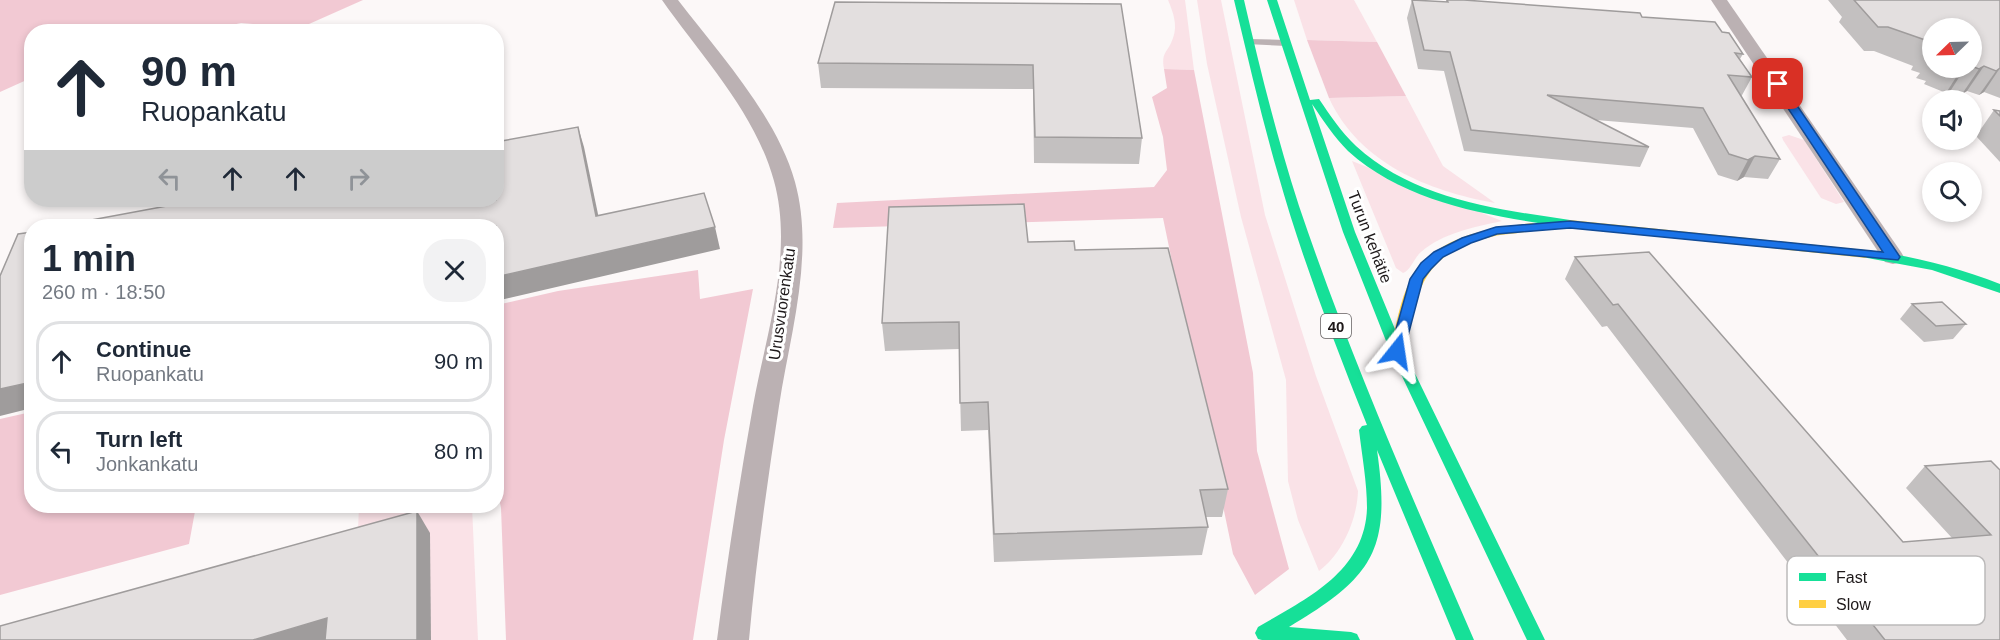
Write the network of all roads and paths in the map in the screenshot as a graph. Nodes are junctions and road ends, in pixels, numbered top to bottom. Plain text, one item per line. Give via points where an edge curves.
1 (670, 0) edge
2 (1239, 0) edge
3 (1272, 0) edge
4 (1719, 0) edge
5 (1249, 42) junction
6 (1286, 43) junction
7 (1296, 76) junction
8 (1570, 225) junction
9 (1893, 257) junction
10 (2000, 289) edge
11 (1397, 351) junction
12 (1365, 401) junction
13 (733, 640) edge
14 (1351, 640) edge
15 (1466, 640) edge
16 (1536, 640) edge

1 - 13 street, Urusvuorenkatu via 755,118 785,183 791,222 783,308
2 - 5 main road, 40
3 - 6 main road, Turun kehätie
4 - 9 street
5 - 6 lane
5 - 12 main road, 40 via 1312,261
6 - 7 main road, Turun kehätie
7 - 8 main road via 1339,134 1366,161 1406,185 1477,208
7 - 11 main road, Turun kehätie via 1349,232
8 - 9 main road
8 - 11 main road via 1496,231 1438,254 1417,279
9 - 10 main road via 1965,274
11 - 16 main road, Turun kehätie
12 - 14 main road via 1373,507 1371,536 1356,566 1336,586 1259,635
12 - 15 main road, 40

